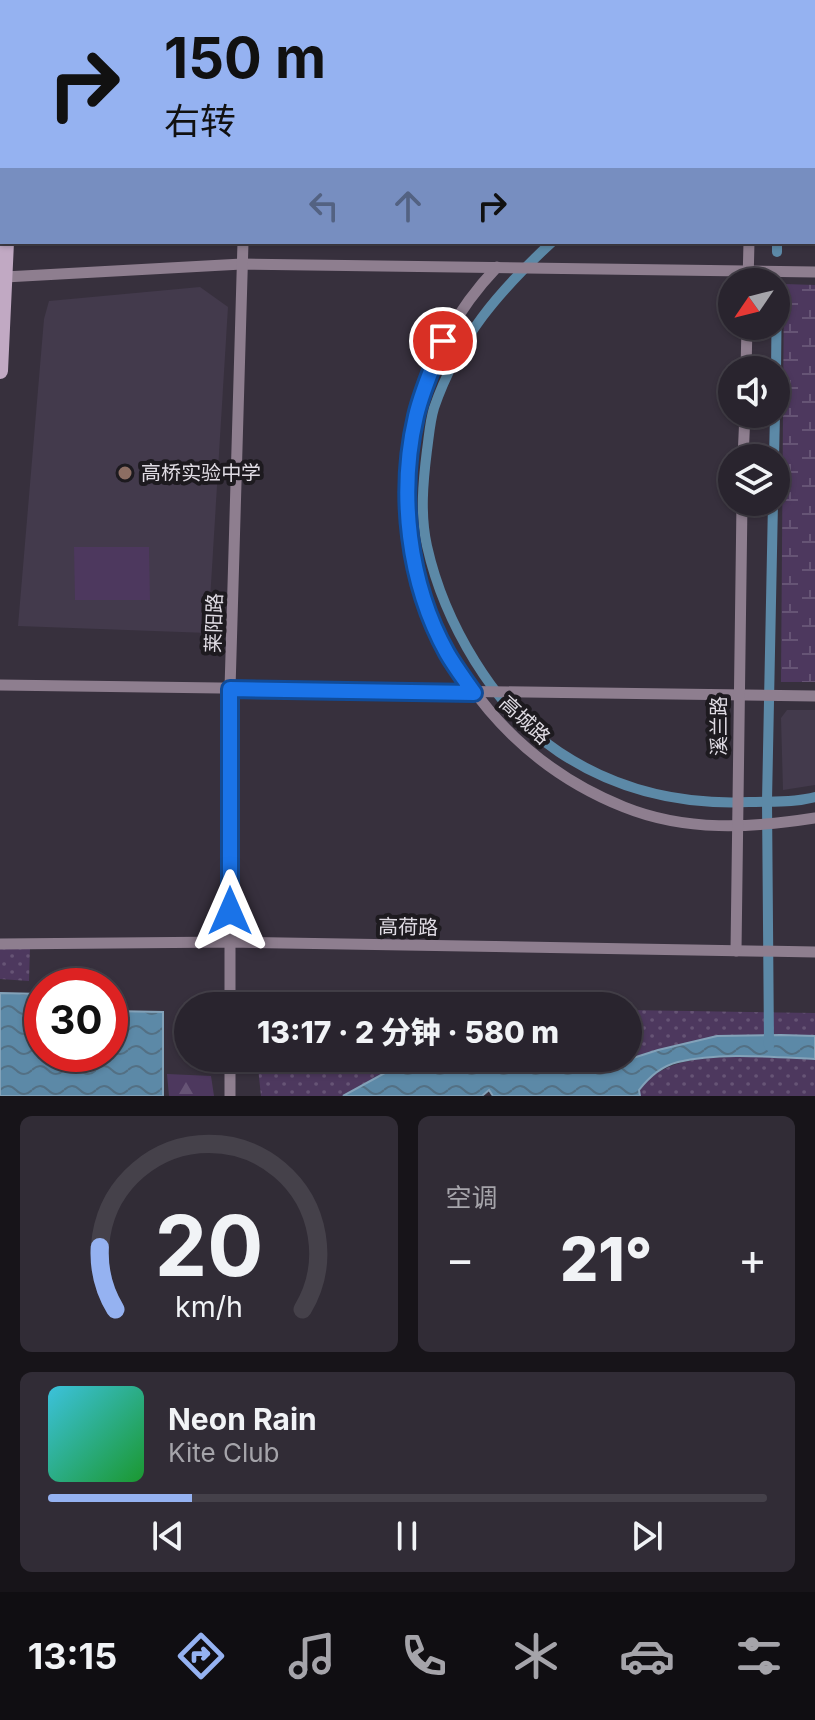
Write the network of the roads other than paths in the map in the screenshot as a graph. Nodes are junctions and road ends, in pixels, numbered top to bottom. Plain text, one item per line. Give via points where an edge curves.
1 (6, 244) edge
2 (243, 244) edge
3 (749, 244) edge
4 (242, 264) junction
5 (497, 267) junction
6 (748, 268) edge
7 (815, 272) edge
8 (790, 273) edge
9 (718, 275) edge
10 (3, 277) edge
11 (0, 371) edge
12 (742, 516) edge
13 (0, 685) edge
14 (230, 689) junction
15 (474, 693) junction
16 (815, 696) edge
17 (737, 697) junction
18 (815, 818) edge
19 (737, 827) junction
20 (230, 942) junction
21 (0, 944) edge
22 (736, 951) junction
23 (815, 952) edge
24 (230, 992) edge
25 (230, 1072) edge
26 (230, 1096) edge

1 - 10 main road
2 - 4 street, 莱阳路
3 - 6 street
4 - 5 street
4 - 10 street
4 - 14 street, 莱阳路
5 - 9 street
5 - 15 street, 高城路 via 443,341 416,416 408,461 412,551 425,602 446,651
7 - 8 street
10 - 11 main road
12 - 17 street, 溪兰路
13 - 14 street
14 - 15 street
14 - 20 street, 莱阳路
15 - 17 street
15 - 19 street, 高城路 via 513,738 562,776 624,807 679,823
16 - 17 street
17 - 19 street, 溪兰路
18 - 19 street, 高城路
19 - 22 street, 溪兰路
20 - 21 street, 高荷路
20 - 22 street, 高荷路
20 - 24 street, 莱阳路
22 - 23 street, 高荷路
25 - 26 street

